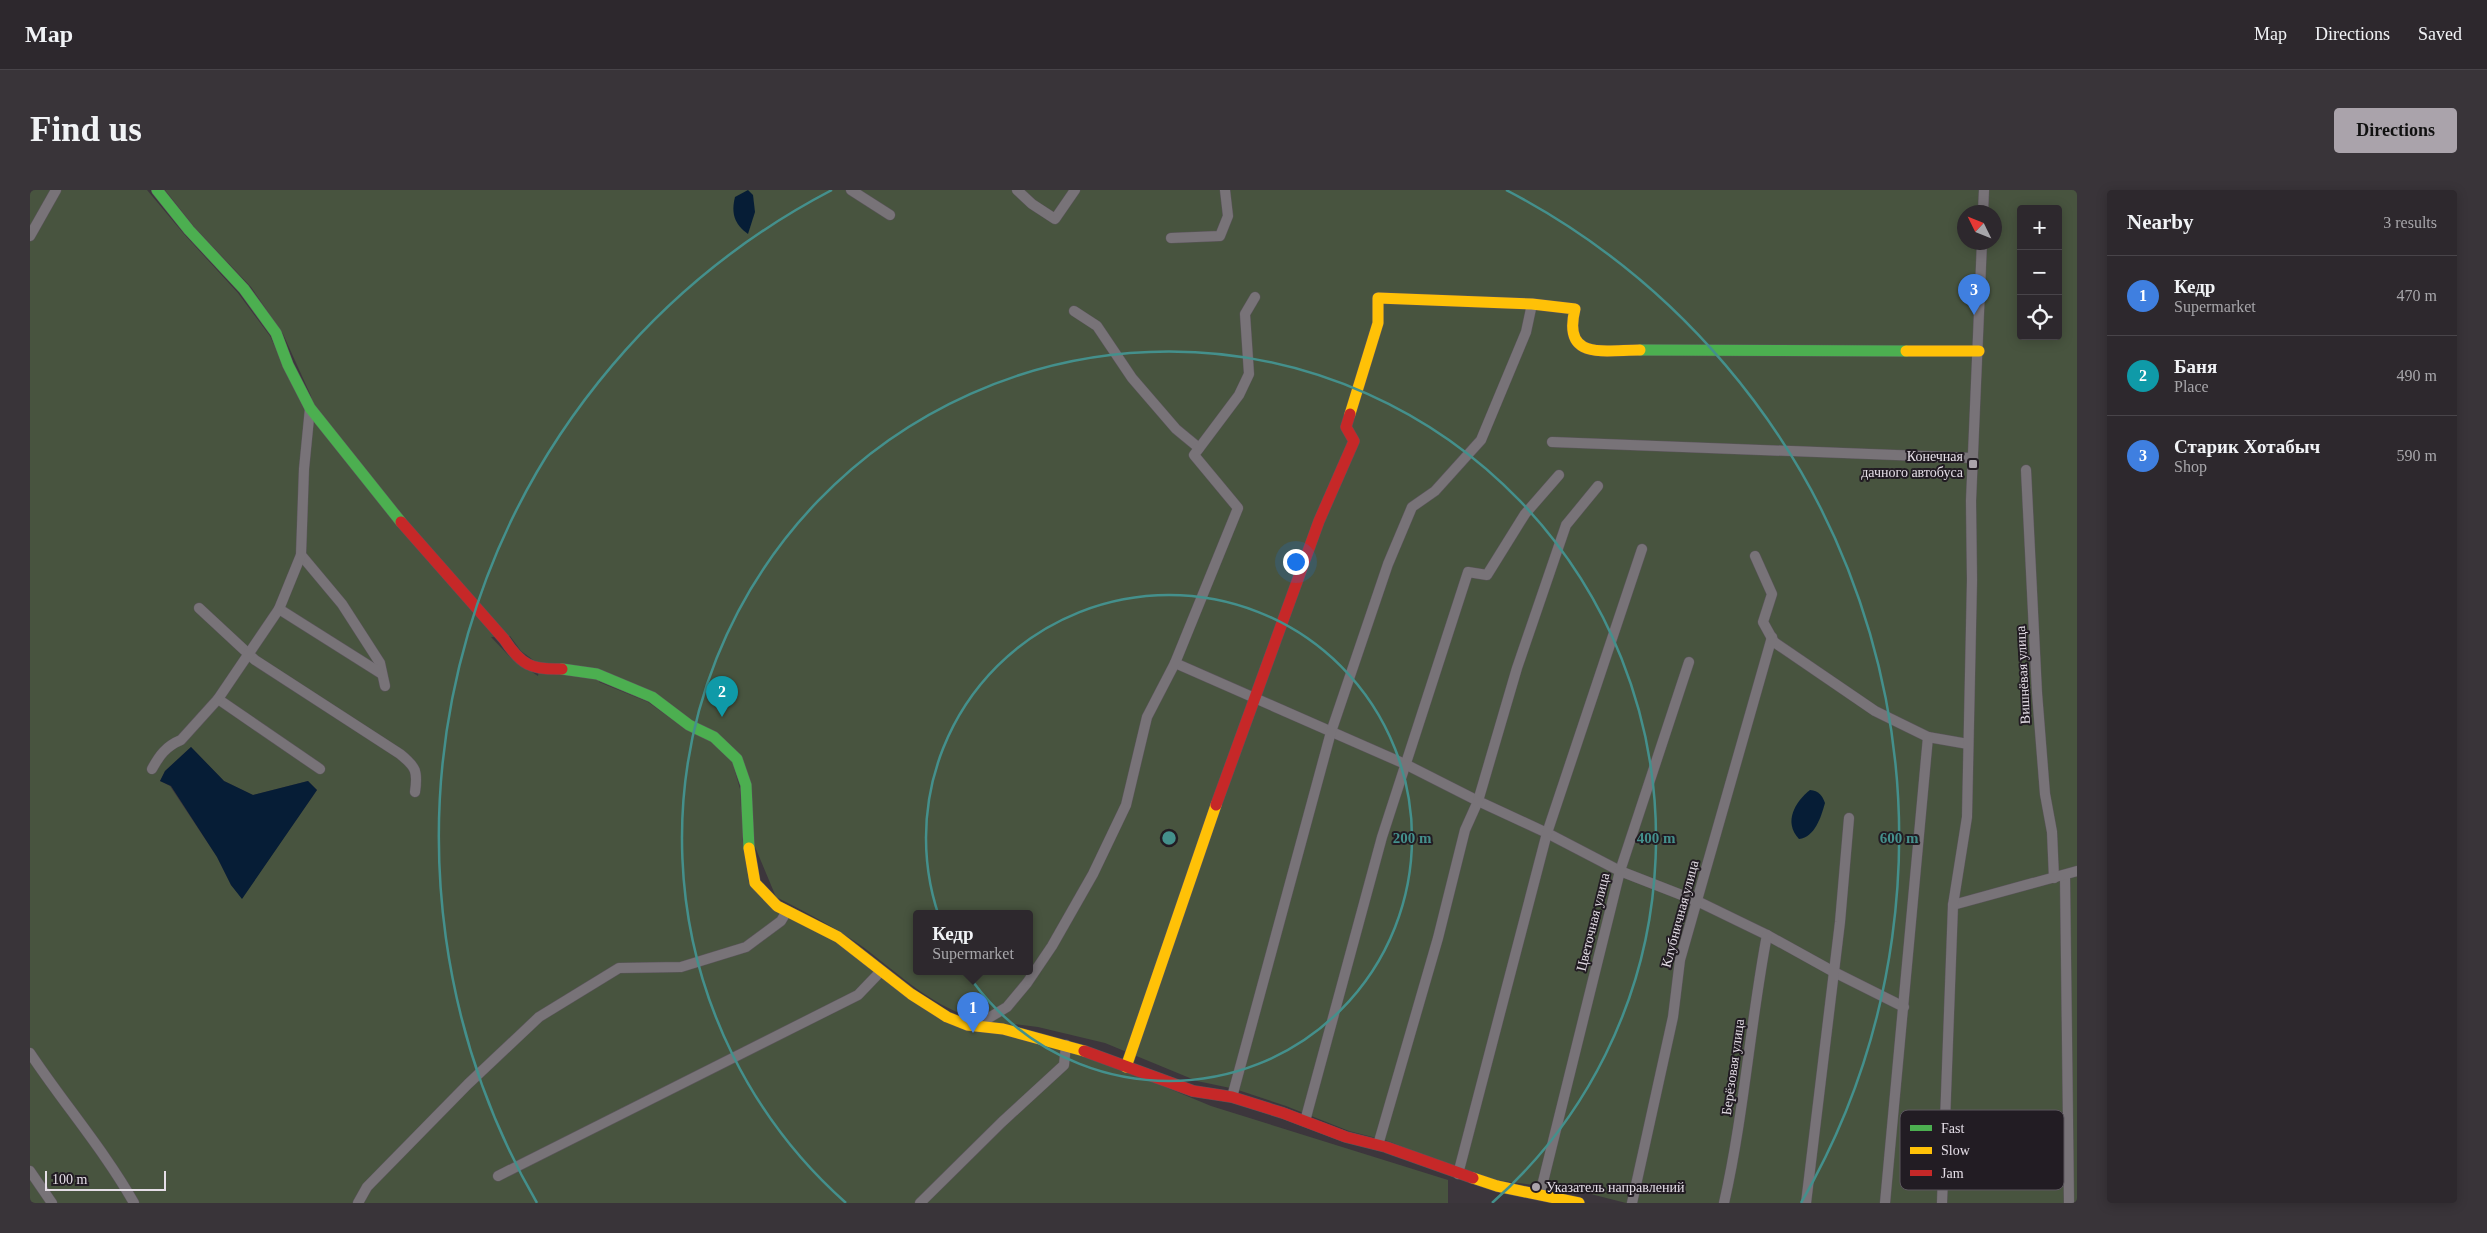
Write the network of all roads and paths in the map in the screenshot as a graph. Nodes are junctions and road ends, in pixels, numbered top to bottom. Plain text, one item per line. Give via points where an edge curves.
1 (56, 190) edge
2 (157, 190) edge
3 (851, 190) edge
4 (1016, 190) edge
5 (1075, 190) edge
6 (1225, 190) edge
7 (1984, 190) edge
8 (1983, 205) edge
9 (890, 215) dead end
10 (30, 236) edge
11 (1172, 238) dead end
12 (1982, 250) edge
13 (1255, 298) dead end
14 (1532, 304) junction
15 (1074, 310) dead end
16 (1979, 351) junction
17 (310, 408) junction
18 (1552, 442) dead end
19 (1199, 448) junction
20 (1973, 458) junction
21 (2026, 470) dead end
22 (1559, 475) dead end
23 (1598, 486) dead end
24 (1642, 548) dead end
25 (301, 555) junction
26 (1755, 556) dead end
27 (199, 608) dead end
28 (279, 609) junction
29 (1772, 637) junction
30 (248, 653) junction
31 (1689, 662) dead end
32 (1175, 663) junction
33 (382, 674) junction
34 (385, 686) dead end
35 (218, 698) junction
36 (1256, 698) junction
37 (1331, 732) junction
38 (1928, 737) junction
39 (1968, 744) junction
40 (1405, 764) junction
41 (152, 769) dead end
42 (320, 769) dead end
43 (415, 792) dead end
44 (1478, 801) junction
45 (1849, 818) dead end
46 (1548, 833) junction
47 (2077, 871) edge
48 (1620, 872) junction
49 (2065, 875) junction
50 (2054, 878) junction
51 (1697, 901) junction
52 (1953, 905) junction
53 (787, 911) junction
54 (1767, 935) junction
55 (881, 970) junction
56 (1834, 972) junction
57 (1033, 974) edge
58 (1032, 975) edge
59 (1904, 1007) junction
60 (978, 1026) junction
61 (1066, 1045) junction
62 (30, 1053) edge
63 (1126, 1067) junction
64 (1232, 1097) junction
65 (1945, 1110) edge
66 (1305, 1121) junction
67 (1378, 1145) junction
68 (30, 1171) edge
69 (1458, 1174) junction
70 (498, 1176) dead end
71 (1942, 1190) edge
72 (1540, 1194) junction
73 (52, 1203) edge
74 (134, 1203) edge
75 (358, 1203) edge
76 (920, 1203) edge
77 (1579, 1203) edge
78 (1632, 1203) edge
79 (1724, 1203) edge
80 (1806, 1203) edge
81 (1885, 1203) edge
82 (1942, 1203) edge
83 (2068, 1203) edge

1 - 10 street
2 - 17 street via 244,290 276,333
3 - 9 street
4 - 5 street via 1055,220
6 - 11 street via 1228,216 1220,236
7 - 8 street
12 - 16 street
13 - 19 street via 1245,314 1249,374 1239,395
14 - 16 street via 1575,308 1570,330 1575,342 1588,350
14 - 36 street via 1378,298 1378,323 1346,427 1354,441 1319,521
14 - 37 street via 1526,332 1481,440 1435,490 1412,507 1388,564
15 - 19 street via 1097,326 1132,378 1176,429
16 - 20 street
17 - 25 street
17 - 53 street via 419,544 504,639 516,657 539,670 562,669 597,674 652,697 689,725 714,737 737,759 746,785 748,845 756,883 777,906
18 - 20 street
19 - 32 street via 1194,456 1238,508
20 - 39 street
21 - 50 street, Вишнёвая улица via 2037,693
22 - 40 street via 1525,514 1487,575 1468,572
23 - 44 street via 1566,524 1517,668
24 - 46 street
25 - 28 street
25 - 33 street via 342,604 380,663
26 - 29 street via 1772,594 1763,622
27 - 30 street
28 - 30 street
28 - 33 street
29 - 38 street via 1774,642 1875,712
29 - 51 street, Клубничная улица
30 - 35 street
30 - 43 street via 413,765 417,778
31 - 48 street, Цветочная улица
32 - 36 street
32 - 57 street via 1148,717 1126,805 1078,903
33 - 34 street
35 - 41 street via 181,740 172,743 159,756
35 - 42 street
36 - 37 street
36 - 63 street
37 - 40 street
37 - 64 street
38 - 39 street
38 - 59 street
39 - 52 street via 1966,817
40 - 44 street
40 - 66 street
44 - 46 street
44 - 67 street via 1465,830 1438,938
45 - 56 street
46 - 48 street
46 - 69 street
47 - 49 street
48 - 51 street
48 - 72 street, Цветочная улица
49 - 50 street
49 - 83 street
50 - 52 street
51 - 54 street
51 - 78 street, Клубничная улица via 1680,960 1673,1016
52 - 65 street
53 - 55 street via 838,937
53 - 75 street via 781,921 746,947 681,967 619,968 539,1017 367,1187
54 - 56 street
54 - 79 street, Берёзовая улица via 1734,1158
55 - 60 street via 947,1017
55 - 70 street via 858,995
56 - 59 street
56 - 80 street
58 - 60 street via 1007,1007
59 - 81 street
60 - 61 street
61 - 63 street
61 - 76 street via 1064,1065
62 - 74 street via 59,1097 112,1164
63 - 64 street via 1194,1091
64 - 66 street
66 - 67 street
67 - 69 street
68 - 73 street
69 - 72 street
71 - 82 street
72 - 77 street

